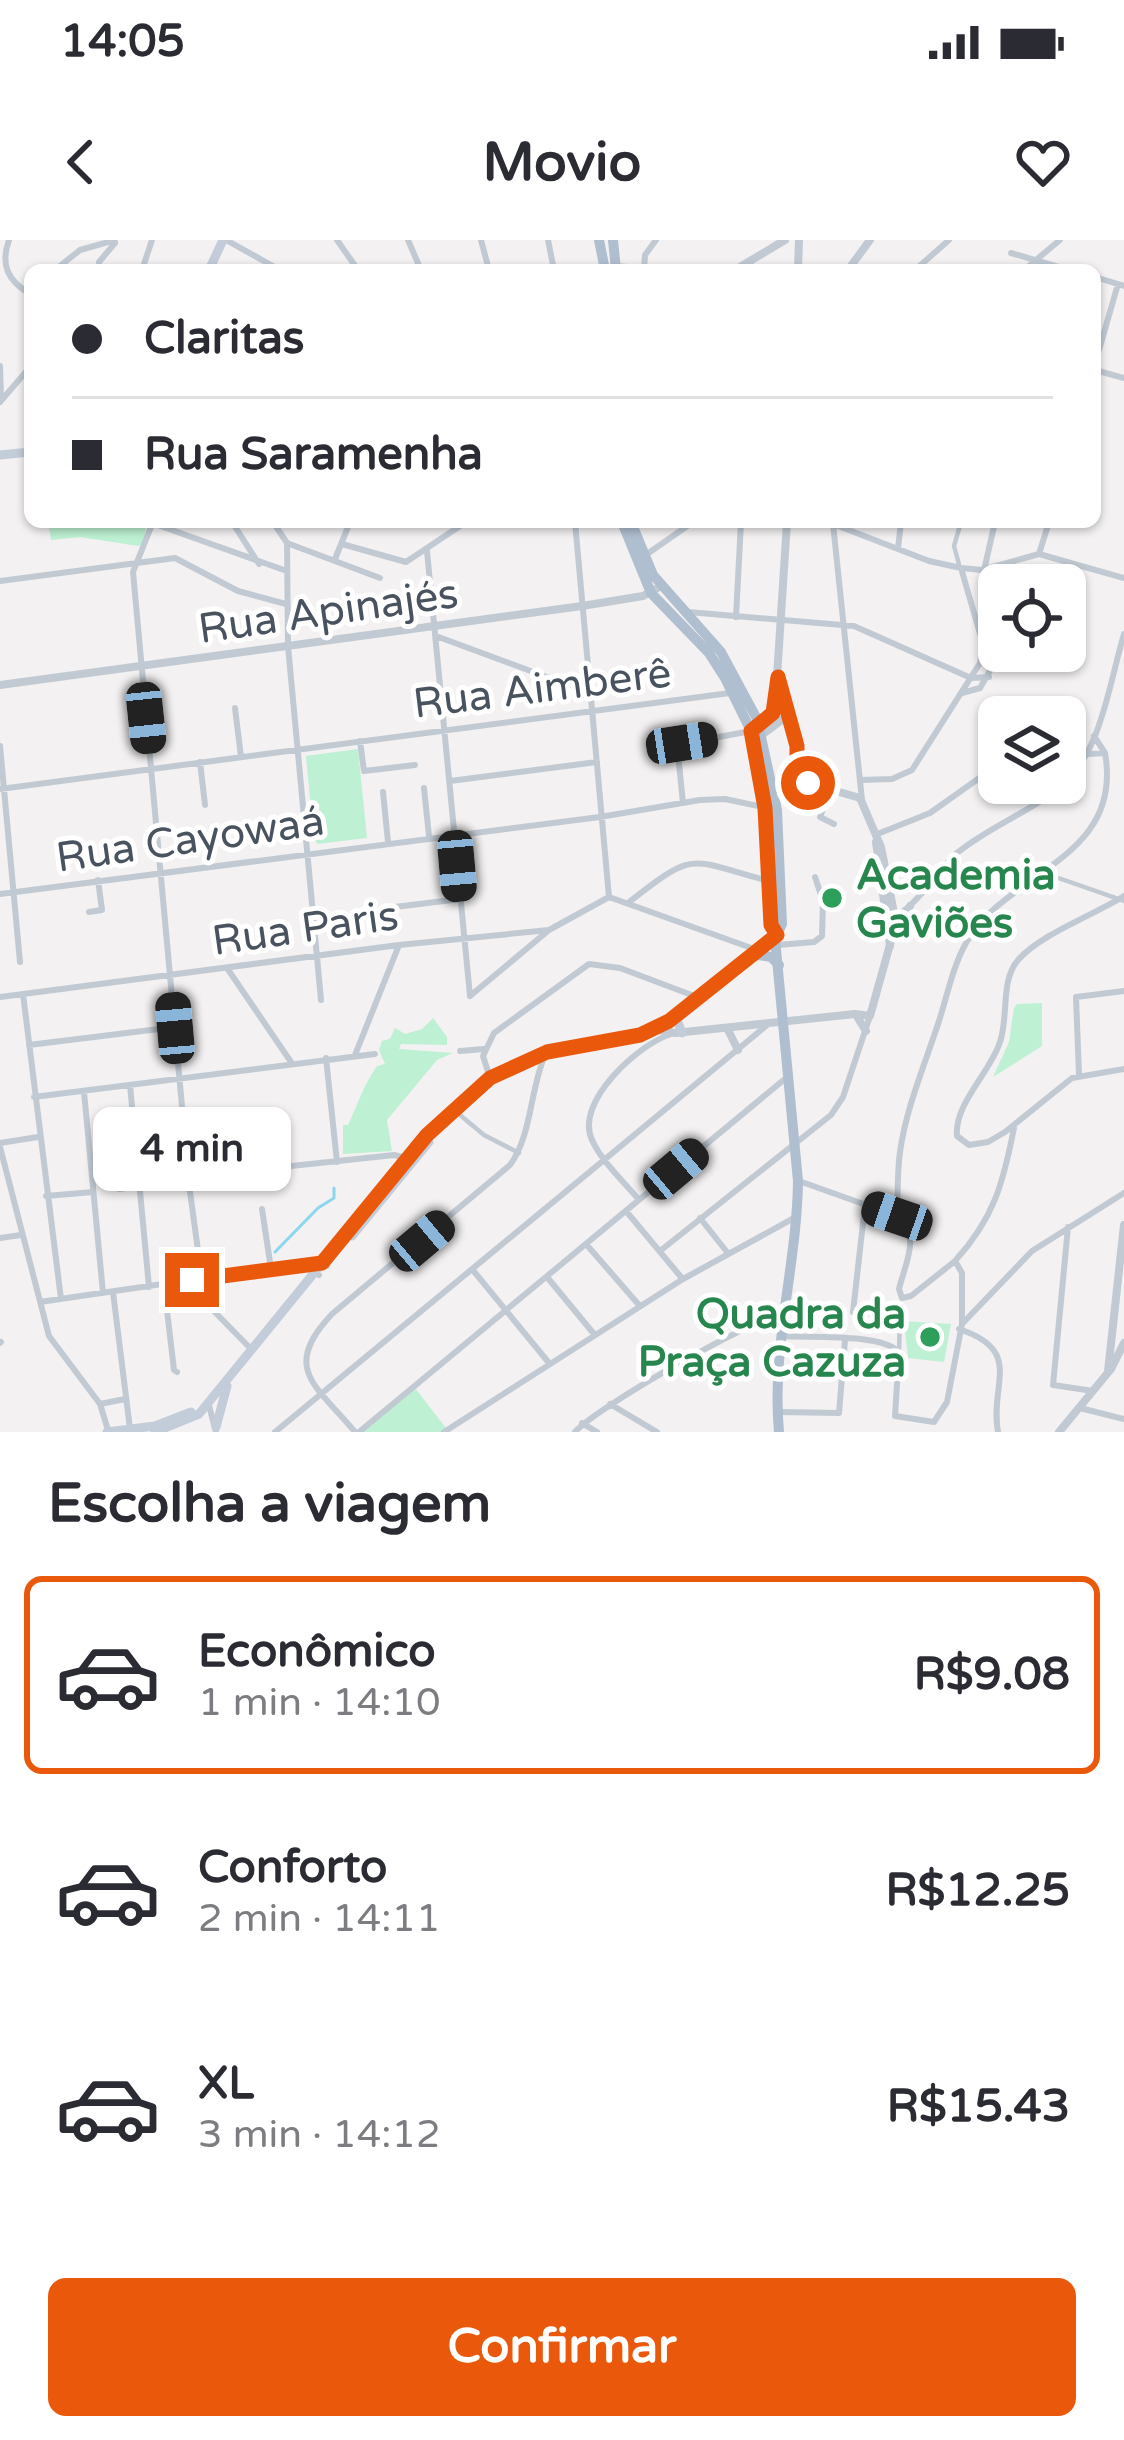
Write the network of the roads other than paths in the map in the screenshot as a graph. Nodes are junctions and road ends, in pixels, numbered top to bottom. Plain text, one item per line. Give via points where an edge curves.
1 (9, 240) edge
2 (116, 240) edge
3 (224, 240) edge
4 (784, 240) edge
5 (949, 240) edge
6 (1060, 240) edge
7 (799, 244) edge
8 (1011, 253) dead end
9 (1036, 260) junction
10 (62, 264) edge
11 (269, 264) edge
12 (745, 264) edge
13 (922, 264) edge
14 (1031, 264) edge
15 (1049, 264) edge
16 (1121, 285) edge
17 (24, 289) edge
18 (1101, 348) edge
19 (0, 366) edge
20 (24, 374) edge
21 (0, 402) edge
22 (150, 528) edge
23 (167, 528) edge
24 (236, 528) edge
25 (277, 528) edge
26 (348, 528) edge
27 (458, 528) edge
28 (575, 528) edge
29 (625, 528) edge
30 (633, 528) edge
31 (684, 528) edge
32 (741, 528) edge
33 (787, 528) edge
34 (832, 528) edge
35 (851, 528) edge
36 (900, 528) edge
37 (958, 528) edge
38 (993, 528) edge
39 (1046, 528) edge
40 (286, 543) junction
41 (341, 544) junction
42 (898, 549) junction
43 (427, 551) junction
44 (1039, 554) junction
45 (644, 556) junction
46 (335, 559) junction
47 (136, 561) junction
48 (259, 564) junction
49 (984, 564) edge
50 (1003, 564) edge
51 (961, 568) junction
52 (978, 570) edge
53 (284, 571) junction
54 (380, 578) dead end
55 (1124, 578) edge
56 (0, 580) edge
57 (656, 589) junction
58 (286, 604) junction
59 (582, 606) junction
60 (683, 615) junction
61 (709, 616) junction
62 (736, 617) junction
63 (781, 619) junction
64 (844, 625) junction
65 (698, 626) junction
66 (435, 631) junction
67 (1124, 634) edge
68 (288, 646) junction
69 (141, 666) junction
70 (990, 672) edge
71 (988, 676) junction
72 (778, 677) junction
73 (971, 678) junction
74 (0, 685) edge
75 (733, 693) junction
76 (962, 693) junction
77 (591, 694) junction
78 (236, 708) dead end
79 (592, 710) junction
80 (787, 716) junction
81 (445, 730) junction
82 (758, 730) junction
83 (677, 732) dead end
84 (1094, 736) junction
85 (360, 741) junction
86 (0, 746) edge
87 (298, 749) junction
88 (1105, 753) junction
89 (678, 754) dead end
90 (1088, 754) junction
91 (241, 757) junction
92 (200, 762) junction
93 (597, 762) junction
94 (415, 765) dead end
95 (151, 769) junction
96 (978, 779) edge
97 (861, 780) junction
98 (450, 781) junction
99 (1118, 784) dead end
100 (424, 788) dead end
101 (2, 789) edge
102 (831, 789) junction
103 (383, 792) dead end
104 (862, 800) junction
105 (683, 803) junction
106 (206, 805) dead end
107 (771, 809) junction
108 (600, 817) junction
109 (834, 824) dead end
110 (454, 832) junction
111 (429, 836) junction
112 (875, 838) junction
113 (388, 842) junction
114 (308, 853) junction
115 (1076, 858) dead end
116 (160, 872) junction
117 (1047, 874) junction
118 (815, 877) dead end
119 (98, 880) junction
120 (769, 881) junction
121 (14, 892) junction
122 (892, 892) junction
123 (0, 894) edge
124 (609, 897) junction
125 (460, 898) junction
126 (1123, 899) edge
127 (628, 903) junction
128 (911, 904) junction
129 (395, 908) dead end
130 (89, 912) dead end
131 (892, 914) junction
132 (549, 930) junction
133 (464, 937) junction
134 (777, 940) junction
135 (399, 945) junction
136 (890, 948) junction
137 (758, 952) junction
138 (317, 956) junction
139 (20, 962) dead end
140 (779, 965) junction
141 (226, 968) junction
142 (170, 976) junction
143 (1122, 990) edge
144 (22, 994) junction
145 (0, 997) edge
146 (700, 998) junction
147 (321, 1000) dead end
148 (874, 1003) junction
149 (855, 1014) junction
150 (870, 1016) junction
151 (676, 1017) junction
152 (775, 1022) junction
153 (175, 1028) junction
154 (653, 1028) junction
155 (727, 1029) junction
156 (866, 1031) junction
157 (678, 1033) junction
158 (640, 1035) junction
159 (28, 1046) junction
160 (648, 1046) junction
161 (484, 1049) junction
162 (737, 1050) junction
163 (460, 1052) dead end
164 (547, 1052) junction
165 (375, 1054) dead end
166 (355, 1055) junction
167 (326, 1058) junction
168 (291, 1062) junction
169 (1124, 1069) edge
170 (1079, 1075) junction
171 (179, 1077) junction
172 (490, 1078) junction
173 (786, 1078) junction
174 (130, 1085) junction
175 (84, 1092) junction
176 (34, 1097) junction
177 (454, 1109) junction
178 (1014, 1125) junction
179 (38, 1137) junction
180 (795, 1142) junction
181 (0, 1145) edge
182 (186, 1150) dead end
183 (519, 1153) junction
184 (605, 1159) junction
185 (337, 1162) junction
186 (408, 1163) junction
187 (178, 1179) dead end
188 (140, 1186) junction
189 (802, 1187) junction
190 (119, 1189) dead end
191 (93, 1192) junction
192 (1123, 1194) edge
193 (46, 1196) junction
194 (639, 1200) junction
195 (865, 1205) junction
196 (262, 1209) dead end
197 (626, 1211) junction
198 (897, 1216) junction
199 (797, 1217) junction
200 (700, 1219) junction
201 (1124, 1225) edge
202 (1068, 1227) junction
203 (21, 1235) junction
204 (0, 1238) edge
205 (586, 1244) junction
206 (660, 1251) junction
207 (728, 1252) junction
208 (955, 1261) junction
209 (271, 1269) junction
210 (321, 1269) junction
211 (472, 1269) junction
212 (547, 1277) junction
213 (199, 1279) junction
214 (682, 1279) junction
215 (164, 1285) junction
216 (149, 1287) junction
217 (108, 1293) junction
218 (61, 1299) junction
219 (40, 1302) junction
220 (640, 1306) junction
221 (507, 1310) junction
222 (1119, 1310) edge
223 (853, 1312) joint
224 (785, 1314) junction
225 (961, 1327) junction
226 (594, 1334) junction
227 (782, 1336) junction
228 (845, 1340) junction
229 (1124, 1343) edge
230 (253, 1351) junction
231 (899, 1352) junction
232 (549, 1363) junction
233 (1124, 1367) edge
234 (1110, 1368) junction
235 (177, 1372) dead end
236 (229, 1381) junction
237 (1093, 1390) junction
238 (322, 1393) junction
239 (126, 1399) junction
240 (100, 1404) junction
241 (610, 1404) junction
242 (205, 1406) junction
243 (1080, 1408) junction
244 (777, 1412) junction
245 (1124, 1419) edge
246 (583, 1423) junction
247 (130, 1429) junction
248 (643, 1429) edge
249 (216, 1430) edge
250 (108, 1432) edge
251 (155, 1432) edge
252 (275, 1432) edge
253 (357, 1432) edge
254 (444, 1432) edge
255 (575, 1432) edge
256 (597, 1432) edge
257 (658, 1432) edge
258 (779, 1432) edge
259 (998, 1432) edge
260 (1059, 1432) edge

1 - 17 street via 8,275
2 - 10 street
3 - 11 street
4 - 7 street
4 - 12 street
5 - 13 street
6 - 9 street
8 - 9 street
9 - 14 street
9 - 15 street
16 - 18 street
19 - 21 street
20 - 21 street
22 - 47 street
23 - 48 street
24 - 48 street
25 - 40 street
26 - 41 street
27 - 43 street
28 - 59 street
29 - 57 main road
30 - 45 main road
31 - 45 street
32 - 62 street
33 - 63 street
34 - 64 street
35 - 42 street
36 - 42 street
37 - 51 street
38 - 49 street
39 - 44 street
40 - 46 street
40 - 53 street
41 - 43 street via 400,562
41 - 46 street
42 - 51 street
43 - 66 street
44 - 50 street
44 - 55 street
45 - 57 main road
46 - 54 street
47 - 56 street
47 - 58 street via 175,558 238,591
47 - 69 street
48 - 53 street
51 - 52 street
51 - 73 street via 982,644
53 - 58 street
57 - 59 street, Rua Apinajés
57 - 60 main road
58 - 68 street
59 - 66 street, Rua Apinajés
59 - 77 street
60 - 61 street
60 - 65 main road via 691,629
60 - 75 main road
61 - 62 street
61 - 65 street
62 - 63 street
63 - 64 street
63 - 72 street
64 - 73 street
64 - 97 street
65 - 82 main road via 736,675
66 - 68 street, Rua Apinajés
66 - 77 street
66 - 81 street
67 - 84 street
68 - 69 street, Rua Apinajés
68 - 87 street
69 - 74 street, Rua Apinajés
69 - 95 street
70 - 71 street
71 - 73 street
71 - 76 street
72 - 80 street
72 - 82 street via 773,713
73 - 76 street
75 - 79 street, Rua Aimberê
75 - 82 main road
76 - 97 street via 912,770
77 - 79 street
78 - 91 street
79 - 81 street, Rua Aimberê
79 - 93 street
80 - 82 street
80 - 102 street via 798,780
81 - 85 street, Rua Aimberê
81 - 98 street
82 - 83 street via 682,743
82 - 107 main road
84 - 88 street
84 - 90 street
85 - 87 street, Rua Aimberê
85 - 94 street, Rua Aimberê via 364,771
86 - 101 street
87 - 91 street, Rua Aimberê
87 - 114 street
88 - 90 street
88 - 99 street
89 - 105 street
90 - 128 street via 1064,786 967,845
91 - 92 street, Rua Aimberê
92 - 95 street, Rua Aimberê
92 - 106 street
93 - 98 street
93 - 108 street
95 - 101 street, Rua Aimberê
95 - 116 street
96 - 112 street
97 - 104 street
98 - 110 street
100 - 111 street
101 - 121 street
102 - 104 street
102 - 109 street via 820,817
103 - 113 street, Rua Cayowaá
104 - 112 street
105 - 107 street, Rua Cayowaá via 724,799
105 - 108 street, Rua Cayowaá
107 - 120 main road
107 - 134 main road
108 - 110 street, Rua Cayowaá
108 - 124 street
110 - 111 street, Rua Cayowaá
110 - 125 street
111 - 113 street, Rua Cayowaá
112 - 122 street
112 - 131 street
113 - 114 street, Rua Cayowaá
114 - 116 street, Rua Cayowaá
114 - 138 street
115 - 117 street
116 - 119 street, Rua Cayowaá
116 - 142 street
117 - 126 street
117 - 198 street via 986,917 963,948 906,1123
118 - 134 street via 824,933 814,942
119 - 121 street, Rua Cayowaá
119 - 130 street via 103,910
120 - 127 street via 686,863
120 - 134 main road
121 - 123 street, Rua Cayowaá
121 - 139 street
122 - 128 street
122 - 131 street
124 - 127 street
124 - 132 street, Rua Paris
125 - 129 street
125 - 133 street
126 - 178 street via 1015,963 1000,1042 956,1131 976,1145
127 - 137 street
128 - 131 street
128 - 136 street
131 - 136 street
132 - 133 street, Rua Paris
132 - 133 street via 470,996
133 - 135 street, Rua Paris
134 - 137 main road
134 - 140 main road
135 - 138 street, Rua Paris
135 - 166 street
136 - 148 street
137 - 140 main road
137 - 146 main road
138 - 141 street, Rua Paris
138 - 147 street
140 - 152 main road
141 - 142 street, Rua Paris
141 - 168 street
142 - 144 street, Rua Paris
142 - 153 street
143 - 170 street via 1076,997
144 - 145 street, Rua Paris
144 - 159 street
146 - 151 main road
146 - 161 street via 589,964 494,1033
148 - 149 street
148 - 150 street
149 - 150 street
149 - 152 street
149 - 156 street
150 - 156 street
151 - 154 main road
151 - 157 main road
152 - 155 street
152 - 162 street
152 - 173 main road
153 - 159 street
153 - 171 street
154 - 157 street
154 - 158 main road
155 - 157 street
155 - 162 street
156 - 180 street via 837,1107
157 - 160 street
158 - 160 main road
158 - 164 main road
159 - 176 street
160 - 184 street via 596,1102 589,1132
161 - 163 street
161 - 172 street
162 - 184 street
164 - 172 main road
164 - 183 street
165 - 166 street
166 - 167 street
167 - 168 street
167 - 185 street
168 - 171 street
169 - 170 street
170 - 178 street
171 - 174 street
171 - 182 street
172 - 177 main road
173 - 180 main road
173 - 194 street
174 - 175 street
174 - 188 street
175 - 176 street
175 - 191 street
176 - 179 street
177 - 183 street
177 - 186 main road
178 - 208 street via 998,1199
179 - 181 street
179 - 193 street
180 - 189 main road
180 - 200 street
181 - 203 street
183 - 238 street via 323,1324 304,1363
184 - 194 street
184 - 211 street
185 - 186 street
185 - 213 street via 188,1177
186 - 210 main road
187 - 188 street
188 - 190 street
188 - 216 street
189 - 195 street
189 - 199 main road
191 - 193 street
191 - 217 street
192 - 202 street
193 - 218 street
194 - 197 street
195 - 198 street
195 - 223 street
196 - 209 street
197 - 205 street
197 - 206 street
198 - 208 street via 912,1234 902,1298
199 - 207 street
199 - 224 main road
200 - 206 street
200 - 207 street
201 - 222 street
202 - 225 street via 1023,1259
202 - 237 street via 1053,1385
203 - 204 street
203 - 219 street
205 - 212 street
205 - 220 street
206 - 214 street
207 - 214 street
208 - 225 street
209 - 210 street
209 - 213 street
210 - 230 main road
211 - 221 street
211 - 238 street
212 - 221 street
212 - 226 street
213 - 215 street
213 - 230 street via 210,1311
214 - 220 street
215 - 216 street
215 - 235 street
216 - 217 street
217 - 218 street
217 - 239 street
218 - 219 street
219 - 240 street via 52,1344
220 - 226 street
221 - 232 street
221 - 253 street
222 - 234 street
223 - 231 street via 900,1316
224 - 227 main road
224 - 241 street
225 - 231 street via 947,1402 934,1422 894,1415
225 - 259 street via 997,1355
226 - 232 street
227 - 228 street
227 - 244 main road
228 - 231 street via 879,1340
228 - 244 street via 839,1413
229 - 234 street
230 - 236 main road
232 - 254 street
233 - 234 street
234 - 237 street
236 - 242 main road
236 - 249 main road
237 - 243 street
238 - 252 street
238 - 253 street
239 - 240 street
239 - 247 street
240 - 250 street
241 - 246 street
241 - 248 street
242 - 247 main road
242 - 249 street
242 - 251 main road
243 - 245 street
243 - 260 street
244 - 258 main road
246 - 255 street
246 - 256 street
247 - 250 main road
248 - 257 street

